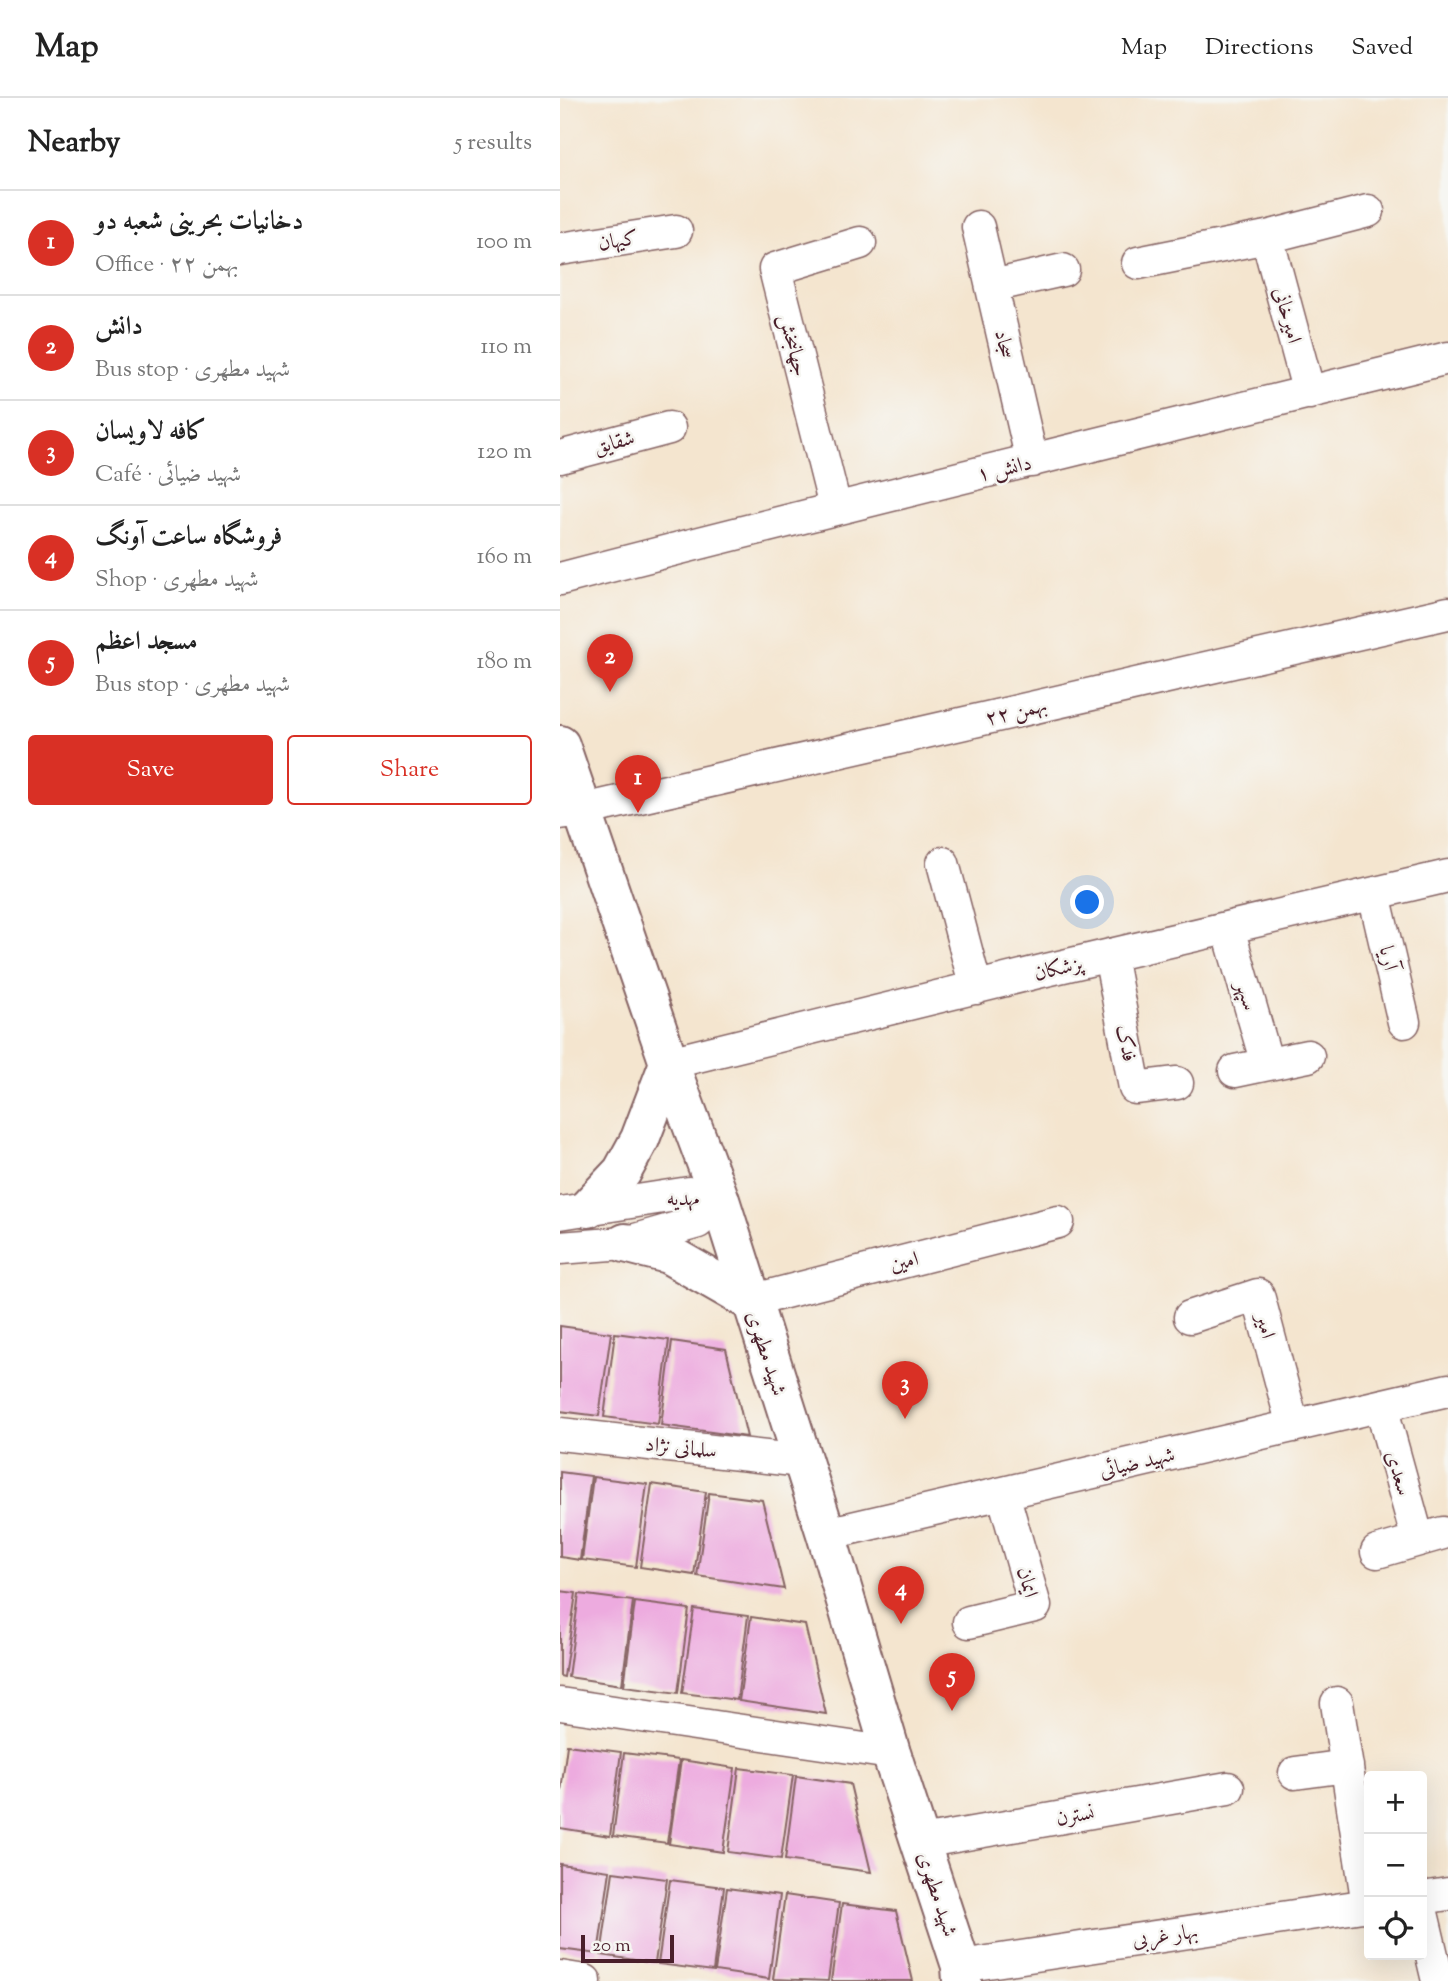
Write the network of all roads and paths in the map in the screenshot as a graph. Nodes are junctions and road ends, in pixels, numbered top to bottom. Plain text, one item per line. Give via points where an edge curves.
1 (1368, 211) dead end
2 (978, 227) dead end
3 (676, 230) dead end
4 (1267, 237) junction
5 (860, 243) dead end
6 (560, 250) edge
7 (1138, 262) dead end
8 (1063, 270) dead end
9 (992, 286) junction
10 (1448, 358) edge
11 (1309, 393) junction
12 (669, 428) dead end
13 (560, 457) edge
14 (1032, 461) junction
15 (835, 507) junction
16 (560, 579) edge
17 (1448, 613) edge
18 (560, 745) edge
19 (572, 811) edge
20 (943, 863) dead end
21 (1448, 876) edge
22 (1374, 894) junction
23 (1228, 928) junction
24 (1110, 956) junction
25 (976, 988) junction
26 (1404, 1022) dead end
27 (1308, 1056) dead end
28 (669, 1063) junction
29 (1267, 1064) junction
30 (1235, 1071) dead end
31 (1177, 1083) dead end
32 (720, 1200) junction
33 (574, 1210) edge
34 (1058, 1222) dead end
35 (625, 1243) junction
36 (560, 1248) edge
37 (750, 1301) junction
38 (1190, 1317) dead end
39 (1448, 1390) edge
40 (1381, 1406) junction
41 (1293, 1426) junction
42 (560, 1434) edge
43 (802, 1461) junction
44 (1003, 1493) junction
45 (826, 1534) junction
46 (1377, 1552) dead end
47 (969, 1622) dead end
48 (1337, 1703) dead end
49 (560, 1704) edge
50 (891, 1753) junction
51 (1347, 1766) junction
52 (1295, 1773) dead end
53 (1228, 1788) dead end
54 (922, 1842) junction
55 (1448, 1894) edge
56 (1368, 1897) edge
57 (1427, 1897) edge
58 (1364, 1906) edge
59 (1427, 1934) edge
60 (965, 1976) edge
61 (560, 1977) edge
62 (585, 1981) edge
63 (1438, 1981) edge

1 - 4 street
2 - 9 street, سجاد
3 - 6 street, کیهان
4 - 7 street
4 - 11 street, امیرخانی
5 - 15 street, جهانبخش via 775,269
8 - 9 street
9 - 14 street, سجاد
10 - 11 street, دانش ۱
11 - 14 street, دانش ۱
12 - 13 street, شقایق
14 - 15 street, دانش ۱
15 - 16 street, دانش ۱
17 - 19 street, ۲۲ بهمن
18 - 19 main road, شهید مطهری
19 - 28 main road, شهید مطهری
20 - 25 street
21 - 22 street, پزشکان
22 - 23 street, پزشکان
22 - 26 street, آریا
23 - 24 street, پزشکان
23 - 29 street, سپهر
24 - 25 street, پزشکان
24 - 31 street, فدک via 1135,1088
25 - 28 street, پزشکان
27 - 29 street
28 - 32 main road, شهید مطهری
28 - 33 main road via 622,1172
29 - 30 street
32 - 33 street, مهدیه via 689,1193
32 - 35 street, مهدیه via 698,1222
32 - 37 main road, شهید مطهری
34 - 37 street, امین
35 - 36 street, مهدیه
35 - 37 main road via 668,1254
37 - 43 main road, شهید مطهری
38 - 41 street, امیر via 1258,1296
39 - 40 street, شهید ضیائی
40 - 41 street, شهید ضیائی
40 - 46 street, سعدی via 1430,1537
41 - 44 street, شهید ضیائی
42 - 43 street, سلمانی نژاد
43 - 45 main road, شهید مطهری
44 - 45 street, شهید ضیائی
44 - 47 street, ایمان via 1035,1606
45 - 50 main road, شهید مطهری
48 - 51 street
49 - 50 street
50 - 54 main road, شهید مطهری
51 - 52 street
51 - 56 street
53 - 54 street, نسترن
54 - 60 main road, شهید مطهری
55 - 57 street
58 - 60 street, بهار غربی
59 - 63 street
61 - 62 street

